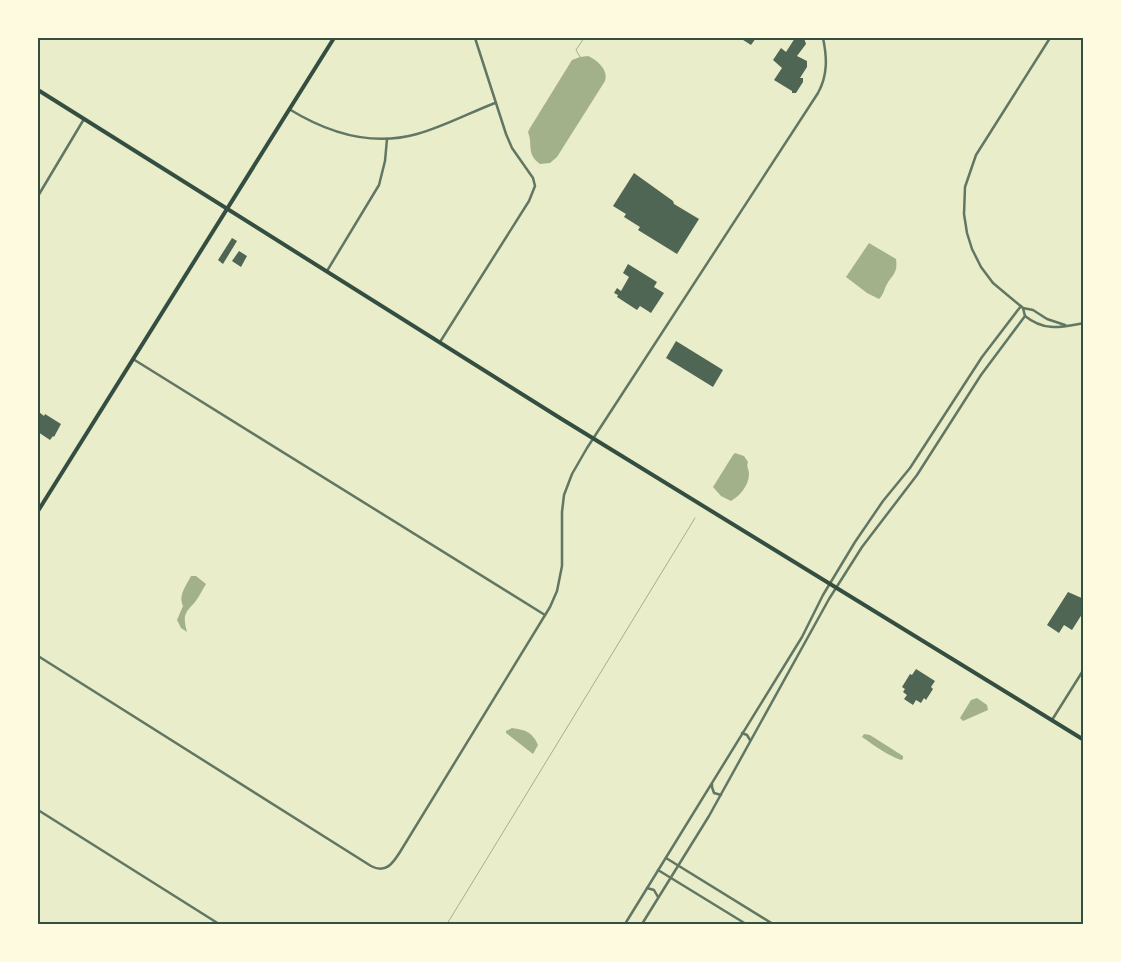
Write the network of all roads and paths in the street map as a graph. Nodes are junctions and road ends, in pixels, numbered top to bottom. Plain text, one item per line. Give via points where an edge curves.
1 (334, 38) edge
2 (475, 38) edge
3 (823, 38) edge
4 (1050, 38) edge
5 (38, 90) edge
6 (495, 103) junction
7 (289, 109) junction
8 (84, 119) junction
9 (386, 138) junction
10 (38, 196) edge
11 (228, 209) junction
12 (327, 272) junction
13 (1022, 307) junction
14 (1025, 316) junction
15 (1084, 323) edge
16 (1065, 325) junction
17 (440, 342) junction
18 (133, 359) junction
19 (594, 439) junction
20 (38, 511) edge
21 (829, 584) junction
22 (836, 588) junction
23 (545, 615) junction
24 (38, 656) edge
25 (1084, 669) edge
26 (1052, 720) junction
27 (742, 733) junction
28 (1084, 740) edge
29 (751, 742) junction
30 (712, 782) junction
31 (721, 795) junction
32 (38, 810) edge
33 (666, 858) junction
34 (678, 866) junction
35 (658, 870) junction
36 (671, 878) junction
37 (647, 888) junction
38 (658, 899) junction
39 (218, 924) edge
40 (625, 924) edge
41 (642, 924) edge
42 (746, 924) edge
43 (773, 924) edge

1 - 7 main road
2 - 6 street
3 - 19 street via 826,65 818,93
4 - 13 street via 976,155 968,173 964,196 965,224 976,258 993,283
5 - 8 main road
6 - 9 street via 424,132
6 - 17 street via 512,148 535,182 535,189
7 - 9 street via 330,130 358,138
7 - 11 main road
8 - 10 street
8 - 11 main road
9 - 12 street via 379,185
11 - 12 main road
11 - 18 main road
12 - 17 main road
13 - 14 street
13 - 16 street
13 - 21 street via 982,357
14 - 16 street via 1045,327
14 - 22 street via 981,375 917,475 871,533
15 - 16 street
17 - 19 main road
18 - 20 main road
18 - 23 street
19 - 21 main road
19 - 23 street via 572,474 564,495 561,576
21 - 22 main road
21 - 27 street via 802,637
22 - 26 main road
22 - 29 street
23 - 24 street via 396,859 382,870
25 - 26 street
26 - 28 main road
27 - 29 street
27 - 30 street
29 - 31 street
30 - 31 street via 712,790
30 - 33 street
31 - 34 street
32 - 39 street
33 - 34 street
33 - 35 street
34 - 36 street
34 - 43 street
35 - 36 street
35 - 37 street
36 - 38 street
36 - 42 street
37 - 38 street via 654,890
37 - 40 street
38 - 41 street

